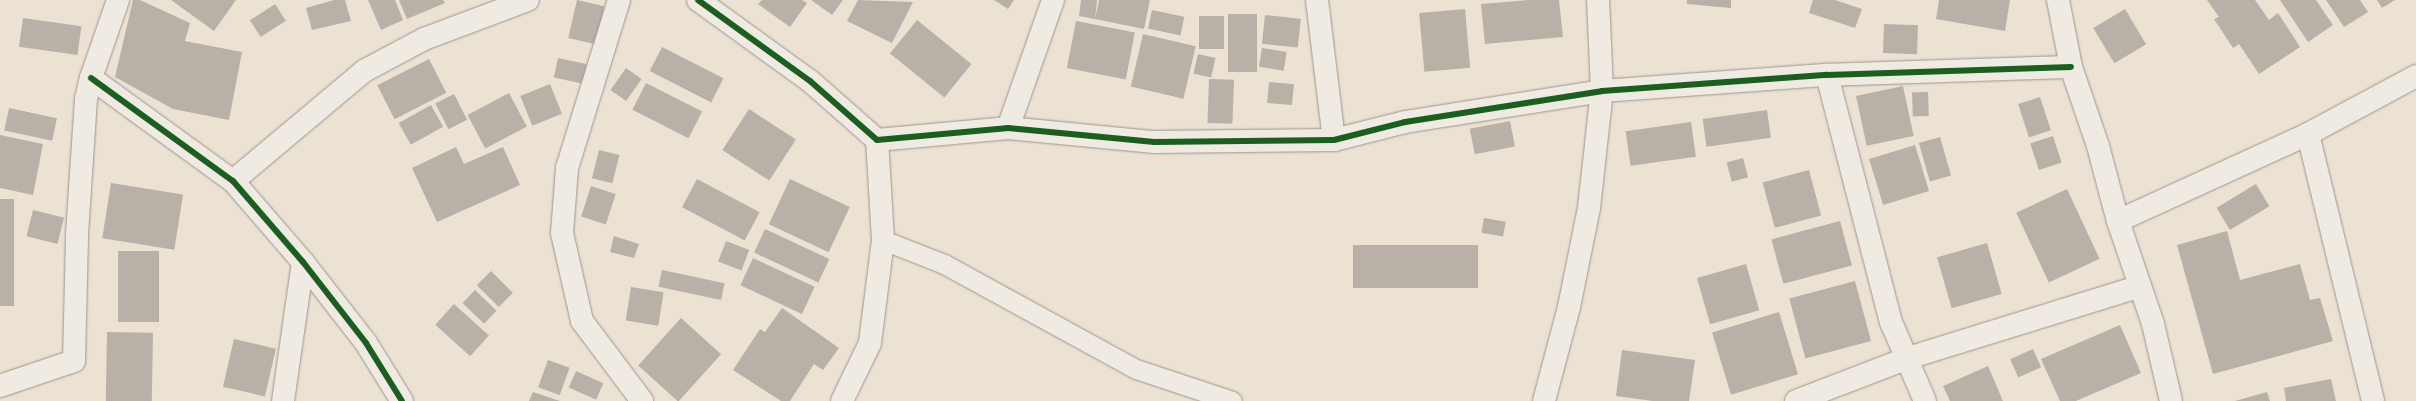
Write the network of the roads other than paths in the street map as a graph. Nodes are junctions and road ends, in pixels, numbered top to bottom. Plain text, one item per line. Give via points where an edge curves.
1 (118, 0) edge
2 (528, 0) edge
3 (619, 0) edge
4 (698, 0) edge
5 (1053, 0) edge
6 (1317, 0) edge
7 (1598, 0) edge
8 (2058, 0) edge
9 (2071, 67) junction
10 (1827, 75) junction
11 (2416, 76) edge
12 (91, 78) junction
13 (1602, 91) junction
14 (1008, 128) junction
15 (2308, 134) junction
16 (877, 140) junction
17 (1334, 140) junction
18 (233, 181) junction
19 (2118, 221) junction
20 (883, 240) junction
21 (303, 262) junction
22 (2140, 286) junction
23 (1908, 358) junction
24 (0, 386) edge
25 (283, 401) edge
26 (402, 401) edge
27 (642, 401) edge
28 (842, 401) edge
29 (1232, 401) edge
30 (1544, 401) edge
31 (1796, 401) edge
32 (1925, 401) edge
33 (2170, 401) edge
34 (2373, 401) edge

1 - 12 street
2 - 18 street via 424,38 364,71
3 - 27 street via 568,168 562,233 582,321
4 - 16 street via 810,81
5 - 14 street
6 - 17 street
7 - 13 street
8 - 9 street
9 - 10 street
9 - 19 street via 2098,146
10 - 13 street
10 - 23 street via 1891,322
11 - 15 street
12 - 18 street
12 - 24 street via 86,99 77,234 74,361
13 - 17 street via 1405,122
13 - 30 street via 1589,208 1569,307
14 - 16 street
14 - 17 street via 1154,142
15 - 19 street
15 - 34 street
16 - 20 street
18 - 21 street
19 - 22 street
20 - 28 street via 870,343
20 - 29 lane via 944,264 1136,368
21 - 25 street
21 - 26 street via 366,343
22 - 23 street
22 - 33 street via 2153,324
23 - 31 street
23 - 32 street

